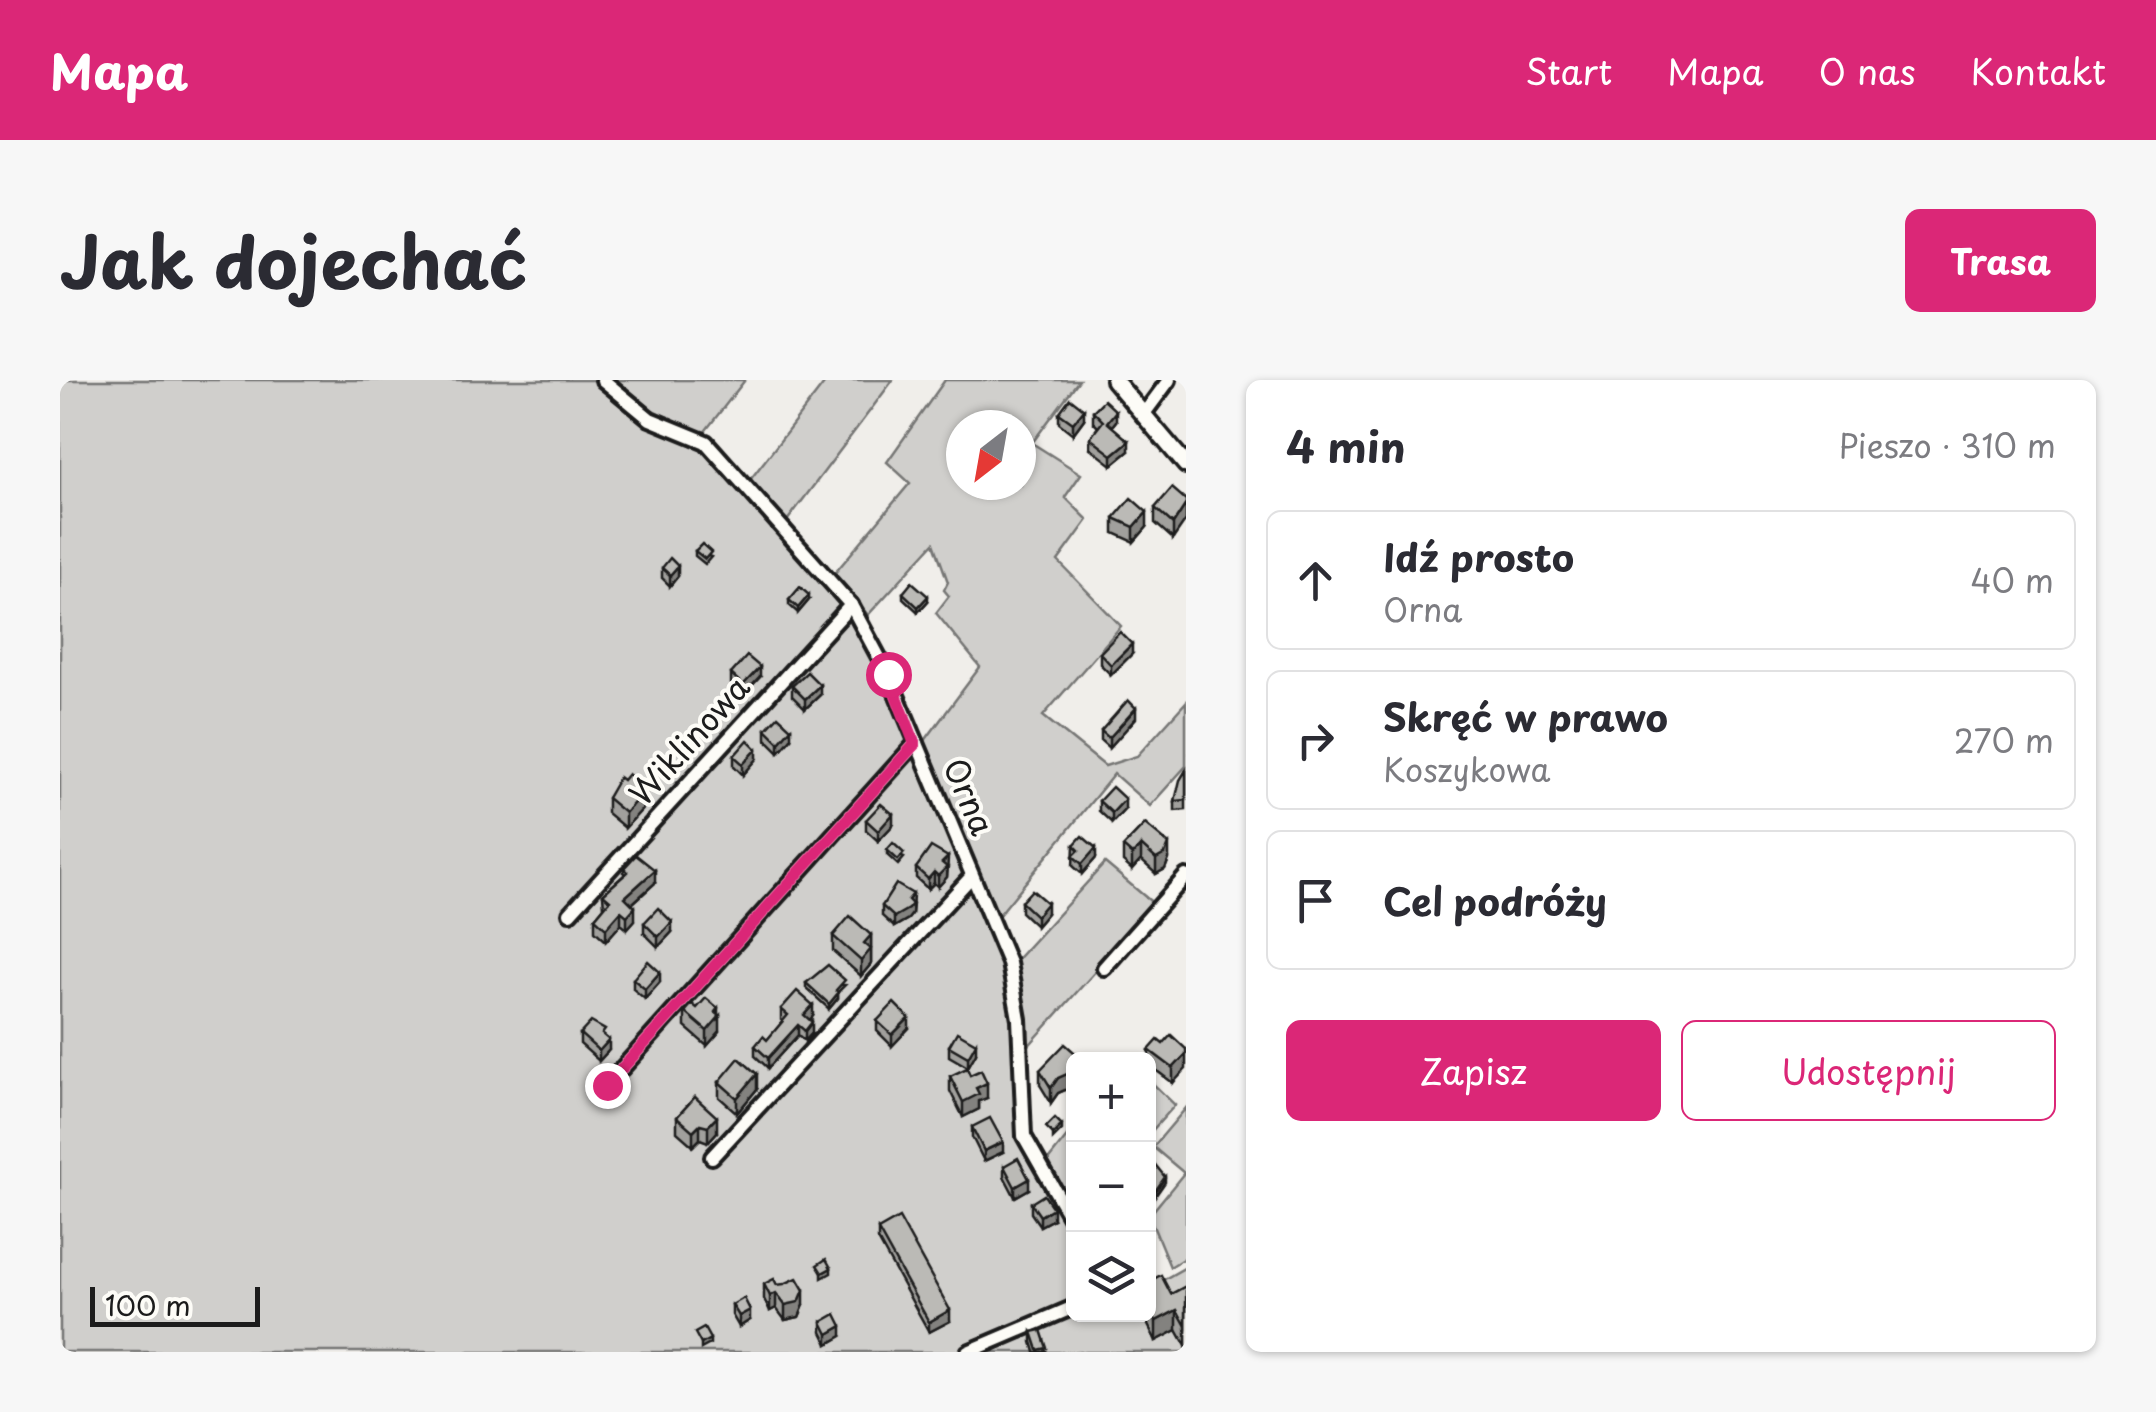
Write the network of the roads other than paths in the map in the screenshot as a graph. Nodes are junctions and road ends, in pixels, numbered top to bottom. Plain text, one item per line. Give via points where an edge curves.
1 (602, 380) edge
2 (1114, 380) edge
3 (1169, 380) edge
4 (1143, 415) junction
5 (1186, 465) edge
6 (851, 605) junction
7 (915, 744) junction
8 (972, 876) junction
9 (1186, 876) edge
10 (570, 914) dead end
11 (1104, 968) dead end
12 (607, 1085) dead end
13 (712, 1157) dead end
14 (1066, 1210) edge
15 (1066, 1310) edge
16 (968, 1352) edge

1 - 6 street, Orna via 650,419 706,442
2 - 4 street
3 - 4 street
4 - 5 street
6 - 7 street, Orna
6 - 10 street, Wiklinowa
7 - 8 street, Orna
7 - 12 street
8 - 13 street
8 - 14 street, Orna via 1009,963 1020,1019 1024,1136
9 - 11 street
15 - 16 street

